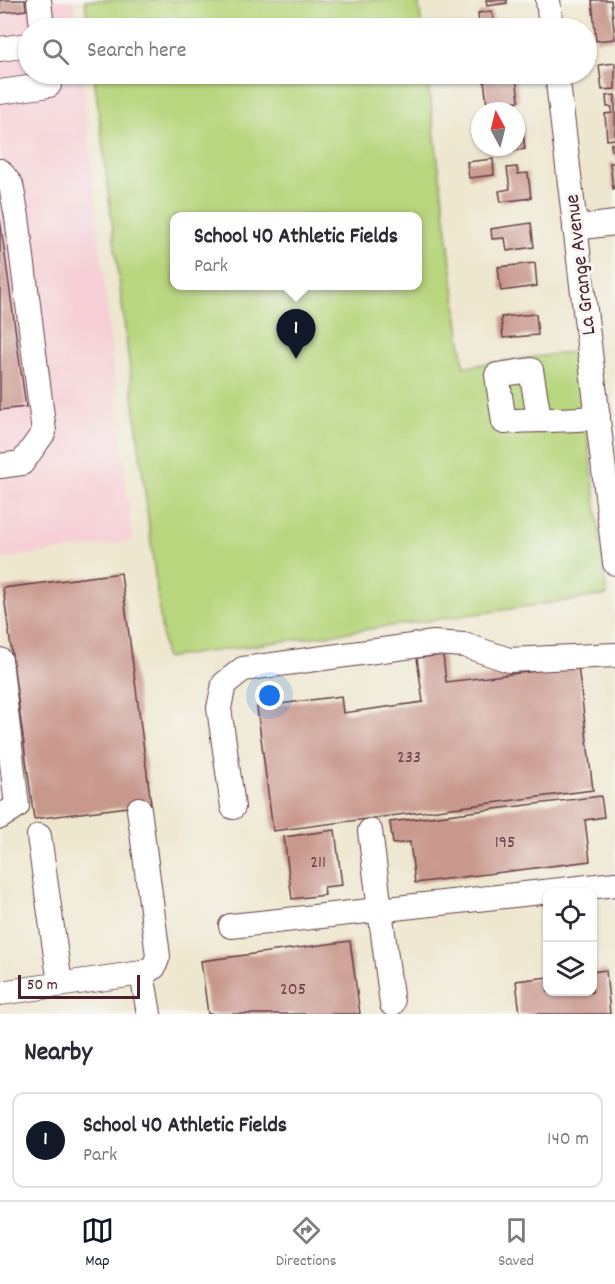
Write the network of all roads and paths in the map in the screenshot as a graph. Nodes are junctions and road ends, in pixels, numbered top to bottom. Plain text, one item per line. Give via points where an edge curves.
1 (39, 0) edge
2 (548, 0) edge
3 (41, 18) edge
4 (550, 18) edge
5 (18, 46) edge
6 (0, 49) edge
7 (49, 84) edge
8 (558, 84) edge
9 (0, 92) edge
10 (0, 171) edge
11 (615, 223) edge
12 (575, 228) junction
13 (597, 417) junction
14 (539, 418) dead end
15 (0, 466) edge
16 (615, 563) edge
17 (615, 655) edge
18 (0, 660) edge
19 (233, 807) dead end
20 (139, 809) dead end
21 (0, 817) edge
22 (370, 831) dead end
23 (39, 836) dead end
24 (615, 884) edge
25 (379, 911) junction
26 (231, 926) dead end
27 (142, 973) junction
28 (60, 984) junction
29 (0, 993) edge
30 (392, 1004) dead end
31 (149, 1014) edge

1 - 3 street
2 - 4 street
5 - 6 street
7 - 9 street
8 - 12 street, La Grange Avenue
10 - 15 street via 11,185 17,217 44,432 22,463
11 - 12 street
12 - 13 street, La Grange Avenue
13 - 14 street via 569,421
13 - 16 street, La Grange Avenue
17 - 19 street via 509,660 464,645 434,643 243,669 224,684 219,708
18 - 21 street via 17,806
20 - 27 street via 158,956 154,966
22 - 25 street
23 - 28 street
24 - 25 street
25 - 26 street
25 - 30 street
27 - 28 street
27 - 31 street
28 - 29 street

